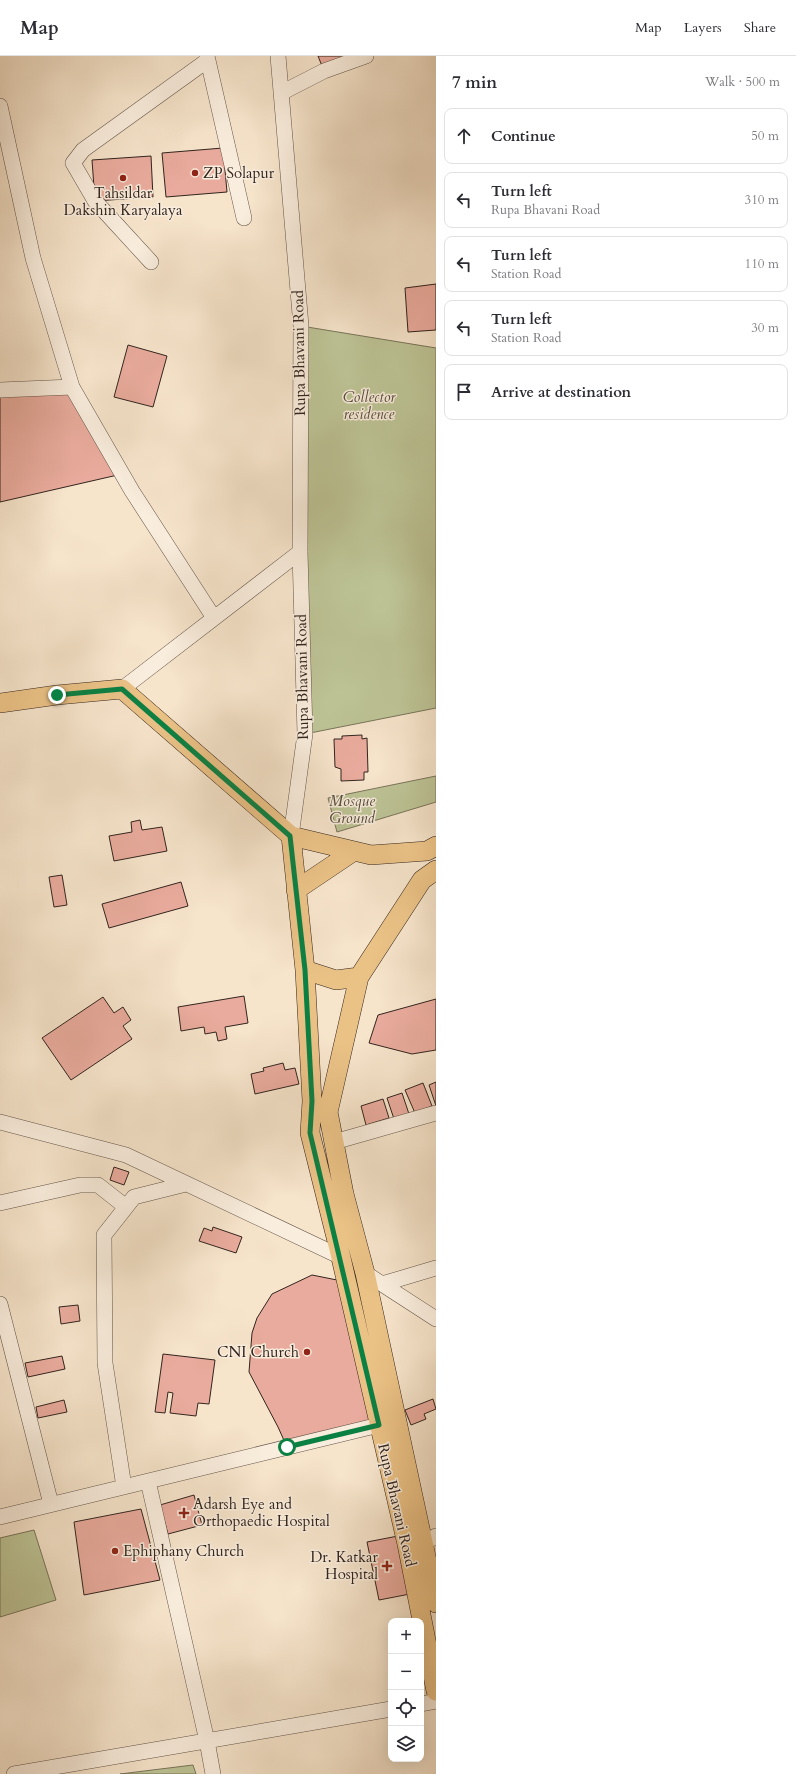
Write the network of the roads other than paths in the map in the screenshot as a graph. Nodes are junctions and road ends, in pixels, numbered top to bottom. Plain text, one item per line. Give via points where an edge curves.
1 (278, 56) edge
2 (366, 56) edge
3 (208, 58) edge
4 (281, 93) junction
5 (0, 106) edge
6 (244, 218) dead end
7 (151, 262) dead end
8 (72, 387) junction
9 (0, 390) edge
10 (300, 552) junction
11 (214, 618) junction
12 (122, 689) junction
13 (0, 704) edge
14 (290, 836) junction
15 (436, 846) edge
16 (354, 851) junction
17 (436, 870) edge
18 (296, 890) junction
19 (305, 970) junction
20 (359, 978) junction
21 (436, 1113) edge
22 (0, 1122) edge
23 (334, 1142) junction
24 (186, 1184) junction
25 (0, 1203) edge
26 (126, 1207) junction
27 (341, 1257) junction
28 (436, 1268) edge
29 (365, 1273) junction
30 (382, 1284) junction
31 (0, 1304) edge
32 (436, 1319) edge
33 (379, 1425) junction
34 (148, 1481) junction
35 (124, 1487) junction
36 (51, 1504) junction
37 (0, 1517) edge
38 (430, 1540) edge
39 (436, 1603) edge
40 (436, 1691) edge
41 (436, 1701) edge
42 (424, 1703) edge
43 (388, 1710) edge
44 (207, 1741) junction
45 (14, 1774) edge
46 (213, 1774) edge

1 - 4 street, Rupa Bhavani Road
2 - 4 street via 324,71
3 - 6 street
3 - 7 street via 83,150 73,163 95,201
4 - 10 street, Rupa Bhavani Road via 301,326
5 - 8 street via 33,258
8 - 9 street
8 - 11 street via 132,491
10 - 11 street
10 - 14 street, Rupa Bhavani Road via 305,734
11 - 12 street
12 - 13 main road
12 - 14 main road
14 - 16 main road
14 - 18 main road, Rupa Bhavani Road
15 - 16 main road via 426,852 370,855
16 - 18 main road
17 - 20 main road via 422,880
18 - 19 main road, Rupa Bhavani Road
19 - 20 main road via 336,980
19 - 27 main road, Rupa Bhavani Road via 312,1101 310,1133
20 - 23 main road via 328,1112
21 - 23 street
22 - 24 street via 126,1155
23 - 29 main road via 344,1194
24 - 26 street via 134,1197
24 - 27 street
25 - 26 street via 80,1185 98,1185
26 - 35 street via 104,1235 105,1363
27 - 33 main road, Rupa Bhavani Road
28 - 30 street
29 - 30 street
29 - 38 main road
30 - 32 street
31 - 36 street
33 - 34 street
33 - 40 main road, Rupa Bhavani Road via 407,1544
34 - 35 street
34 - 44 street
35 - 36 street
36 - 37 street
38 - 39 main road
41 - 42 street
43 - 44 street
44 - 45 street
44 - 46 street

